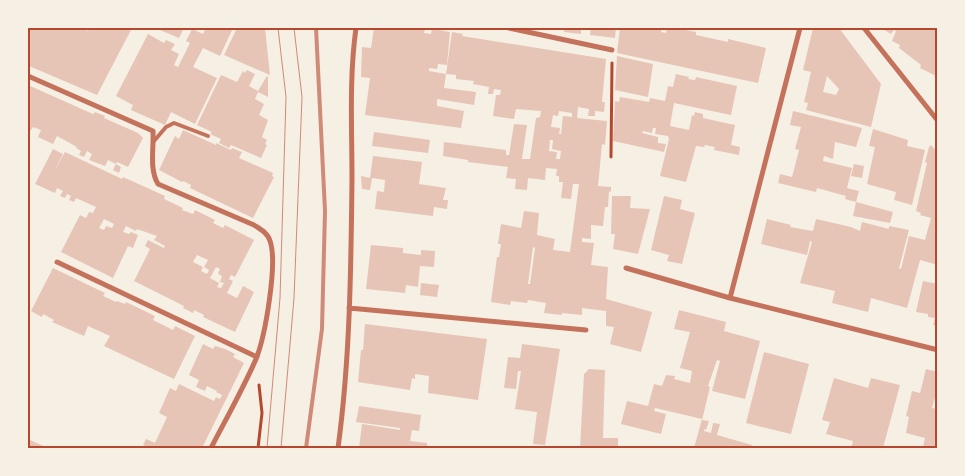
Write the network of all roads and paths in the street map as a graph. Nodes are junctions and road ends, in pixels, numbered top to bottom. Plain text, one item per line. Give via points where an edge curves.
1 (356, 28) edge
2 (509, 28) edge
3 (800, 28) edge
4 (864, 28) edge
5 (612, 50) joint
6 (28, 76) edge
7 (938, 121) edge
8 (208, 136) dead end
9 (154, 141) junction
10 (611, 157) dead end
11 (57, 262) dead end
12 (626, 268) dead end
13 (730, 298) junction
14 (349, 308) junction
15 (586, 330) dead end
16 (938, 350) edge
17 (257, 357) junction
18 (211, 448) edge
19 (258, 448) edge
20 (338, 448) edge

1 - 14 street via 351,71
2 - 5 street
3 - 13 street
4 - 7 street
5 - 10 path
6 - 9 street via 153,131
8 - 9 lane via 174,123
9 - 17 street via 152,162 158,184 254,225 270,239 270,292
11 - 17 street
12 - 13 street
13 - 16 street
14 - 15 street
14 - 20 street via 344,410
17 - 18 street
17 - 19 path via 262,413

